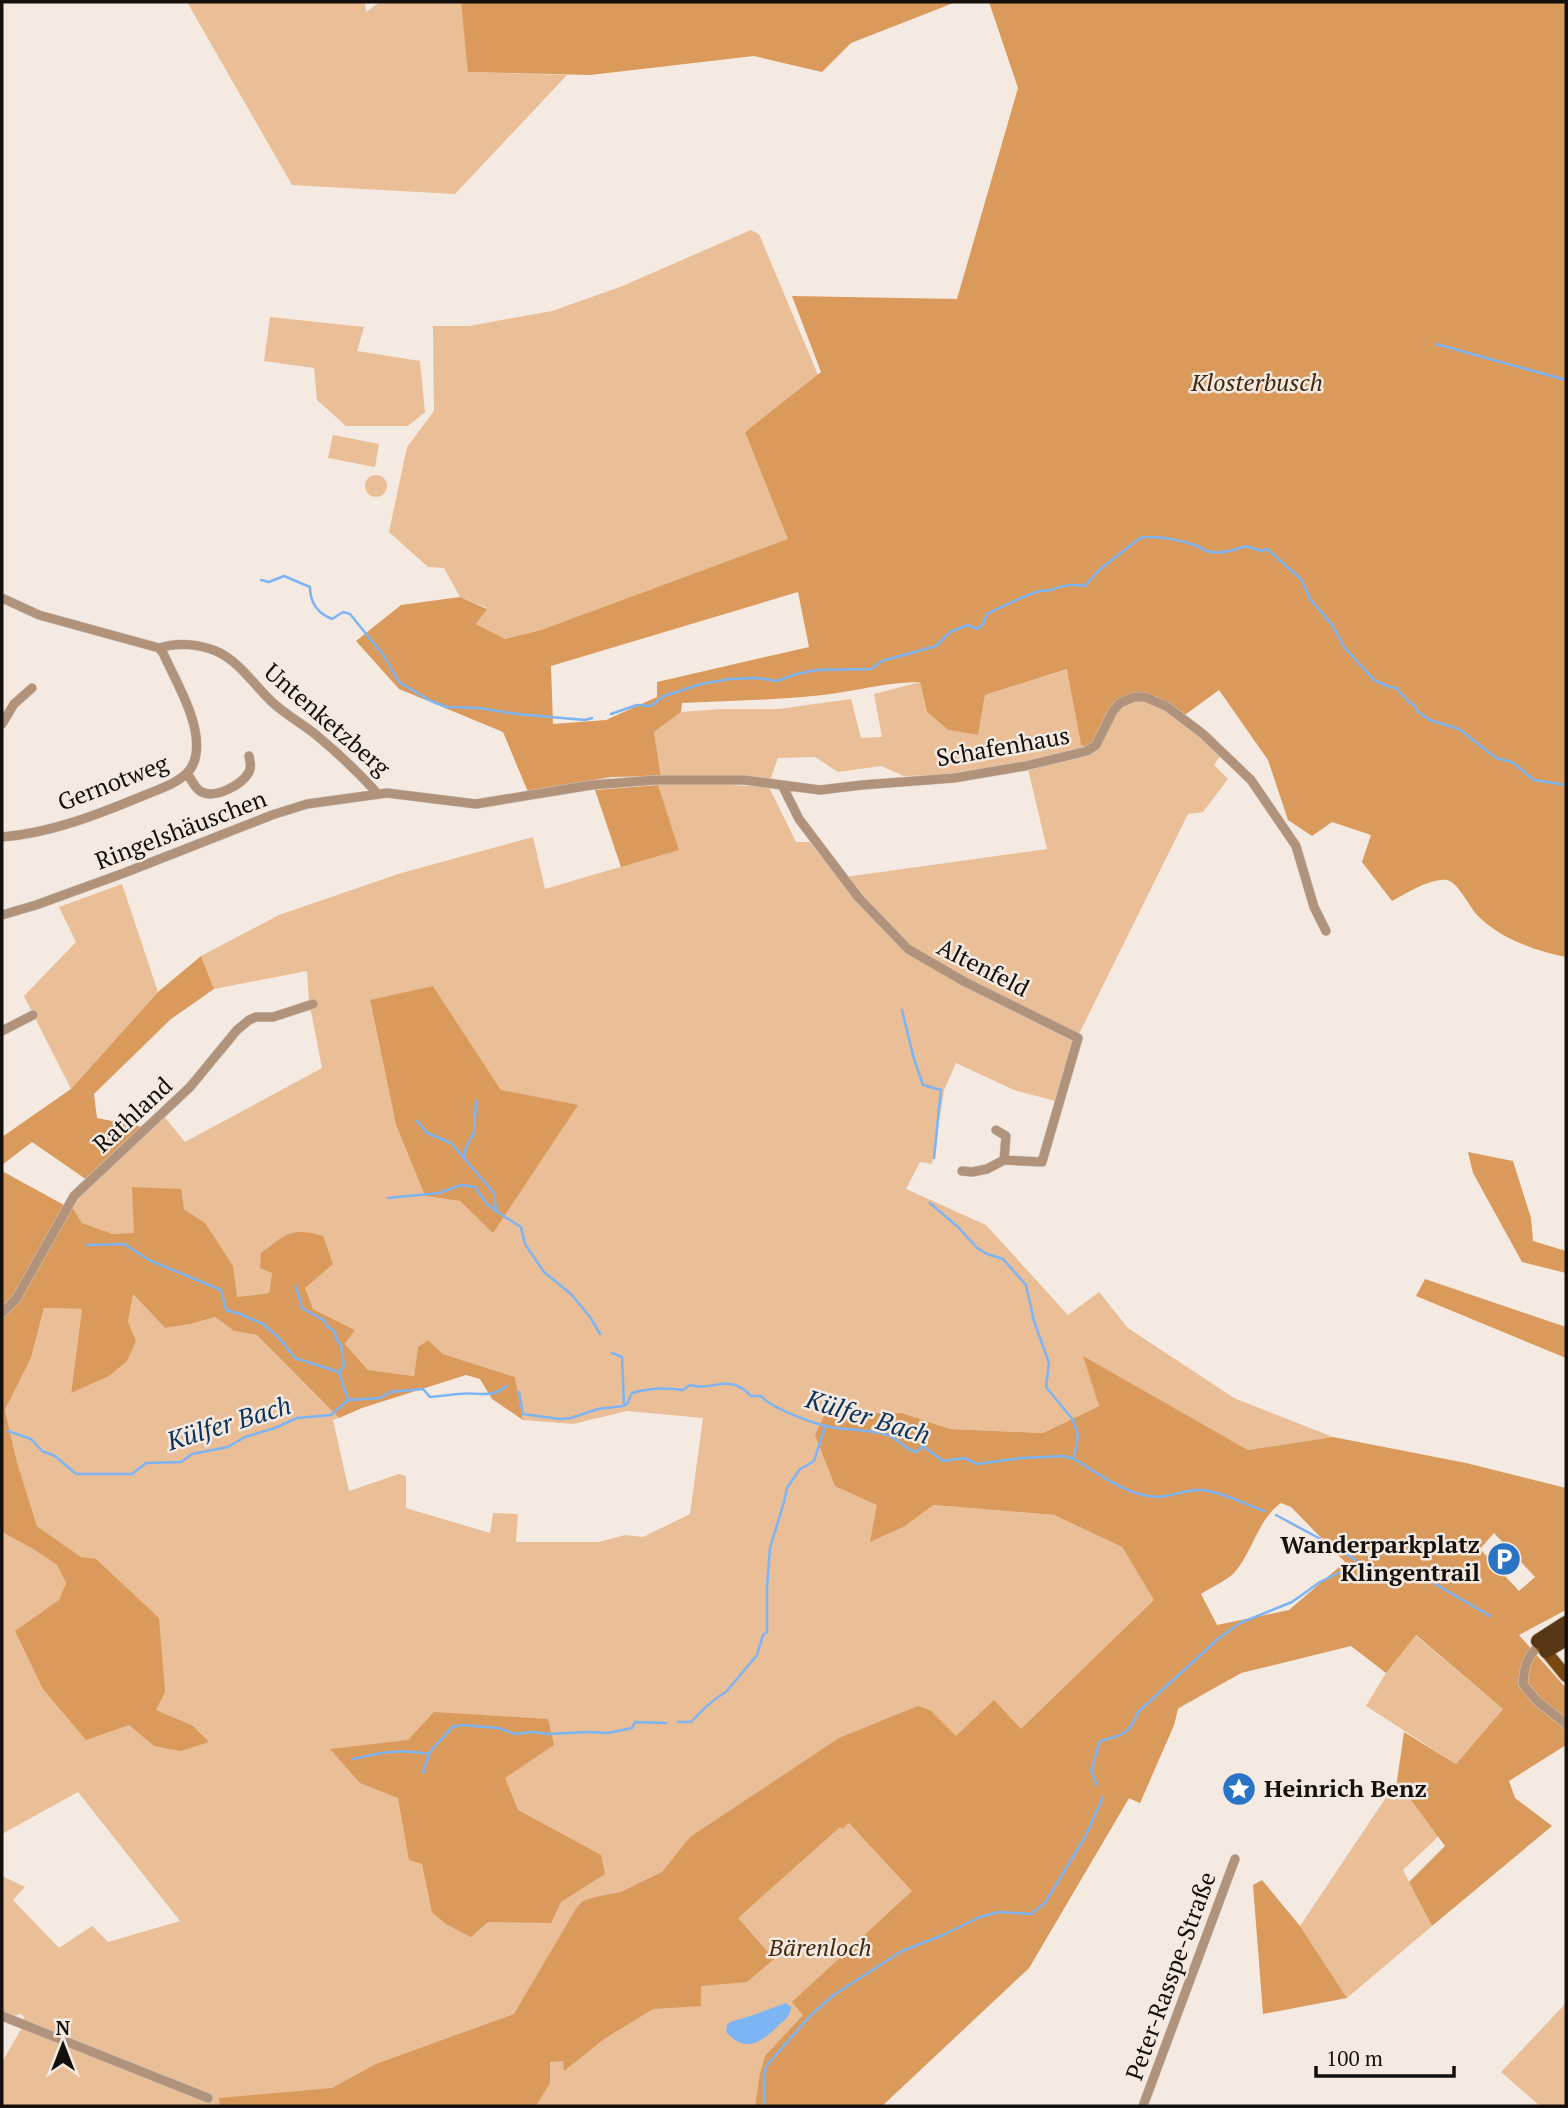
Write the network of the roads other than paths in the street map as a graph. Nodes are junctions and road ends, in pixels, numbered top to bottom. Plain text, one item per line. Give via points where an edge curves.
1 (2, 598) edge
2 (159, 648) junction
3 (32, 688) dead end
4 (2, 724) edge
5 (249, 756) dead end
6 (187, 773) junction
7 (744, 780) joint
8 (782, 785) junction
9 (377, 793) junction
10 (2, 837) edge
11 (2, 915) edge
12 (1326, 932) dead end
13 (313, 1004) dead end
14 (33, 1015) dead end
15 (2, 1031) edge
16 (996, 1130) dead end
17 (1004, 1160) junction
18 (962, 1171) dead end
19 (2, 1313) edge
20 (1566, 1623) edge
21 (1566, 1639) edge
22 (1542, 1646) junction
23 (1566, 1676) edge
24 (1566, 1724) edge
25 (1235, 1859) dead end
26 (2, 2015) edge
27 (208, 2098) dead end
28 (1143, 2106) edge

1 - 2 street, Untenketzberg via 39,615
2 - 6 street, Gernotweg via 195,730 197,751
2 - 9 street, Untenketzberg via 177,644 219,653 316,734
3 - 4 street via 14,704
5 - 6 street via 251,764 243,779 215,793 197,789
6 - 10 street, Gernotweg via 93,817
7 - 8 street, Schafenhaus
7 - 9 street, Untenketzberg via 631,781 469,804
8 - 12 street, Schafenhaus via 821,790 942,779 1082,753 1096,745 1120,703 1145,697 1166,706 1203,734 1251,780 1296,846
8 - 17 street, Altenfeld via 799,819 858,897 908,949 1078,1038 1042,1163
9 - 11 street, Ringelshäuschen via 307,804 272,815
13 - 19 street, Rathland via 273,1017 256,1017 237,1030 190,1087 74,1196 16,1299
14 - 15 street
16 - 17 street via 1006,1136
17 - 18 street, Altenfeld via 987,1169
20 - 22 highway
21 - 22 highway
22 - 23 main road
22 - 24 street via 1530,1655 1523,1684
25 - 28 street, Peter-Rasspe-Straße
26 - 27 street

